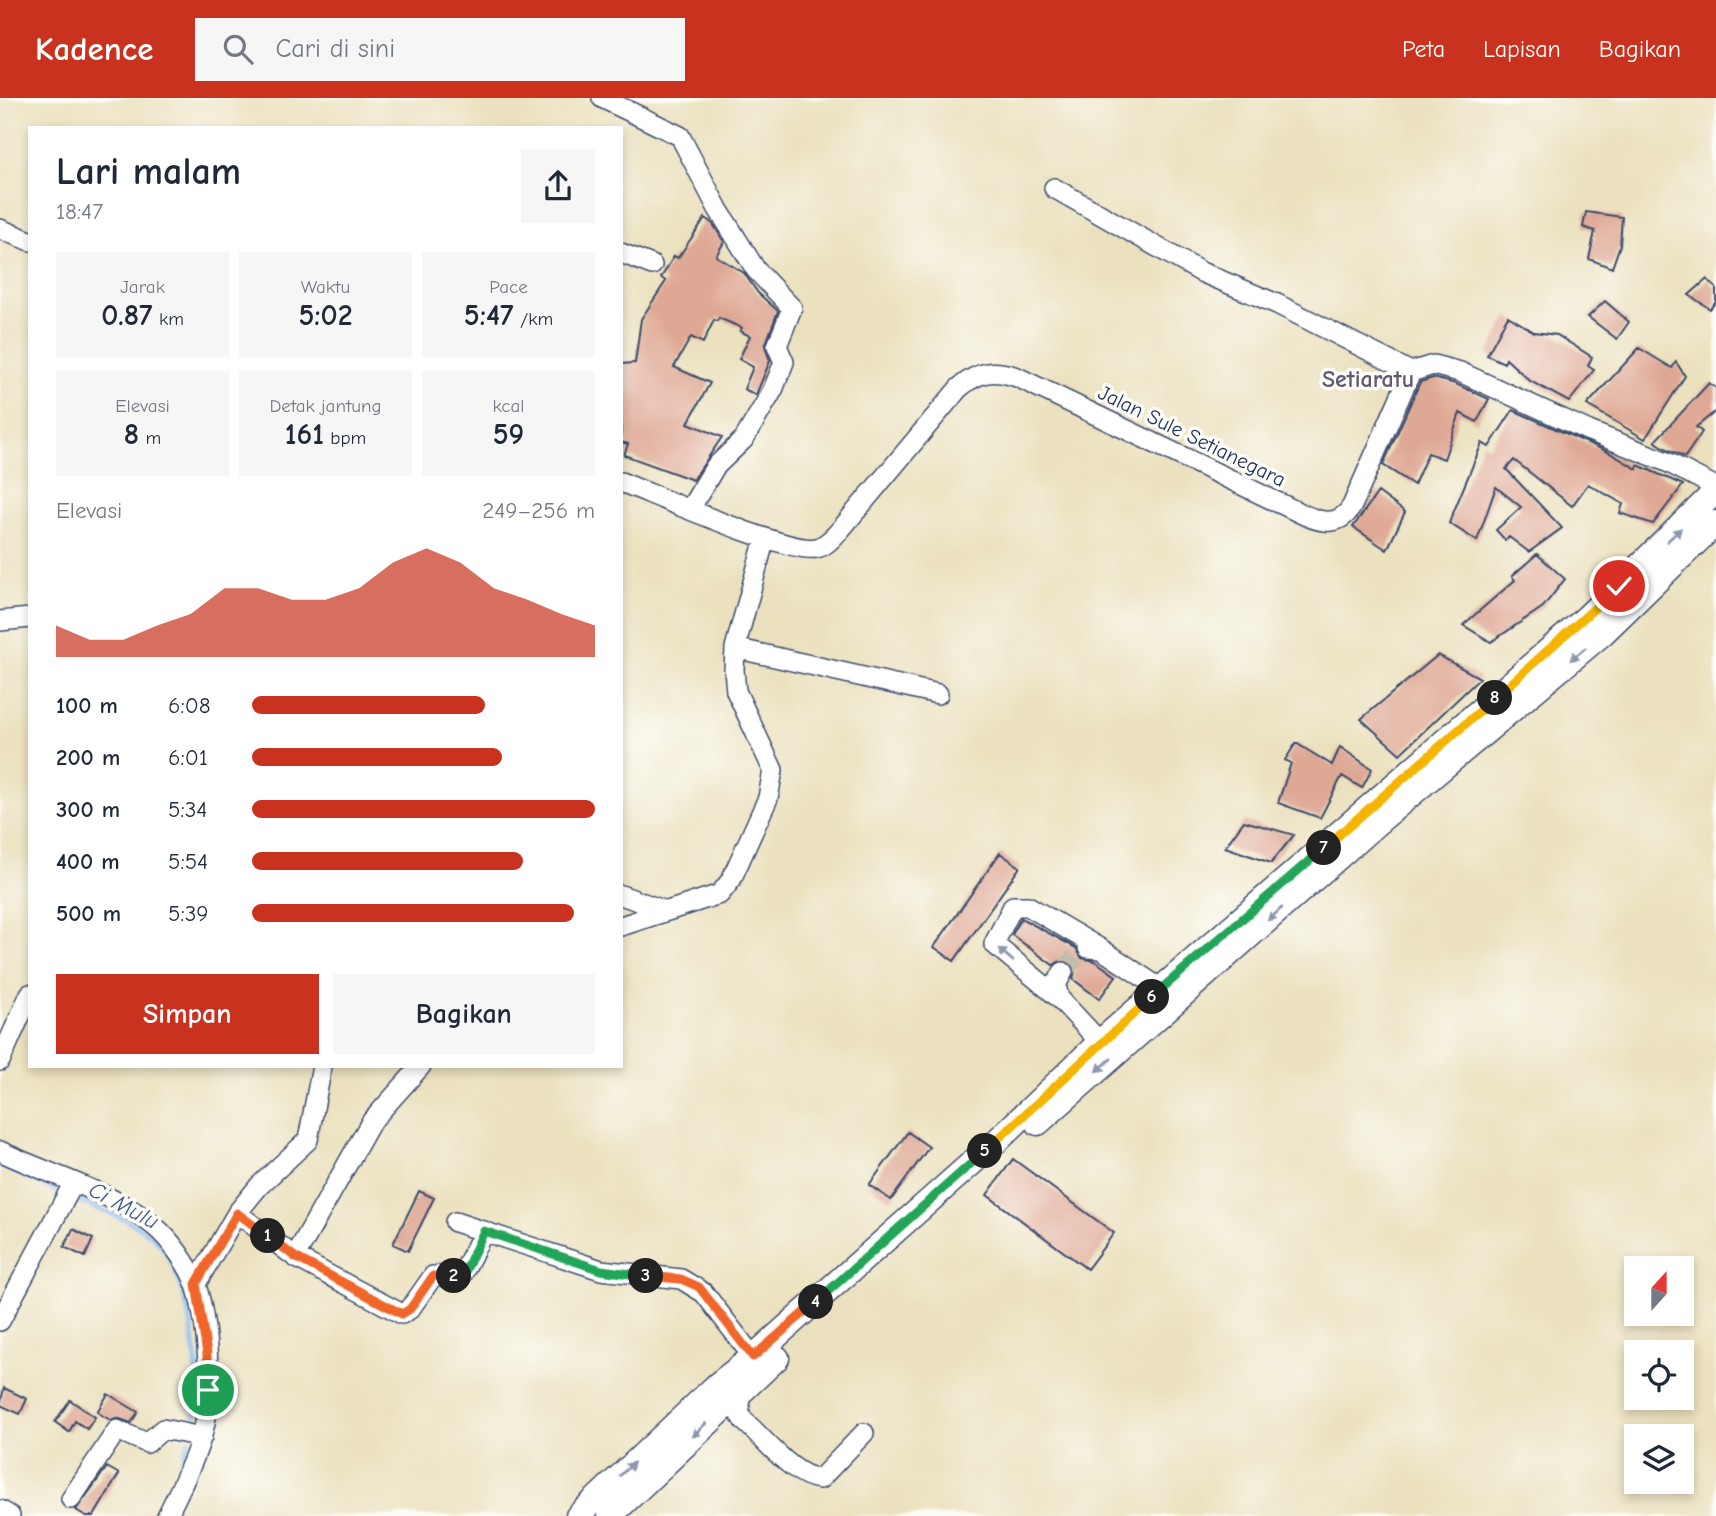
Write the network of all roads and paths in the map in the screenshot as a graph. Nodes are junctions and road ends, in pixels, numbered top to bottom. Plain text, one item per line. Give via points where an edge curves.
1 (601, 98) edge
2 (1054, 188) dead end
3 (0, 229) edge
4 (28, 240) edge
5 (623, 254) edge
6 (652, 265) dead end
7 (1411, 372) junction
8 (623, 483) edge
9 (1716, 489) edge
10 (690, 509) junction
11 (1716, 523) edge
12 (765, 538) junction
13 (28, 618) edge
14 (0, 621) edge
15 (1595, 625) junction
16 (735, 648) junction
17 (938, 694) dead end
18 (623, 896) edge
19 (663, 910) junction
20 (623, 925) edge
21 (1101, 949) junction
22 (1081, 950) dead end
23 (1063, 972) tunnel mouth
24 (1161, 989) junction
25 (28, 998) edge
26 (1059, 998) junction
27 (1100, 1042) junction
28 (0, 1061) edge
29 (322, 1068) edge
30 (419, 1068) edge
31 (0, 1151) edge
32 (73, 1185) junction
33 (237, 1213) junction
34 (455, 1222) dead end
35 (484, 1231) junction
36 (295, 1257) junction
37 (196, 1284) junction
38 (0, 1321) edge
39 (753, 1357) junction
40 (729, 1392) junction
41 (864, 1433) dead end
42 (194, 1435) junction
43 (71, 1499) dead end
44 (0, 1510) edge
45 (10, 1516) edge
46 (167, 1516) edge
47 (578, 1516) edge
48 (610, 1516) edge

1 - 10 street via 680,136 756,270 792,308 777,346 783,362 773,390 744,439 715,467
2 - 7 street via 1201,271
3 - 4 street
5 - 6 street
7 - 9 street via 1433,365 1460,372 1667,462
7 - 12 street, Jalan Sule Setianegara via 1352,506 1334,522 1322,522 1279,503 995,370 980,373 959,388 827,543 814,549
8 - 10 street, Jalan Sule Setianegara
15 -> 9 main road
10 - 12 street, Jalan Sule Setianegara
11 - 15 main road
12 - 16 street
13 - 14 street
15 - 24 main road
15 -> 40 main road via 1377,823
16 - 17 street
16 - 19 street via 736,691 773,771 772,787 725,890 712,899
18 - 19 street
19 - 20 street
21 - 22 street
21 - 24 street
26 -> 21 street via 994,944 1013,906 1028,906
23 - 26 street via 1056,985
24 - 27 main road
25 - 28 street
26 - 27 street
27 - 39 main road via 999,1139
29 - 33 street via 308,1140
30 - 36 street via 371,1122
31 - 32 street
32 - 37 street via 153,1225
32 - 38 street
33 - 36 street
33 - 37 street
34 - 35 street
35 - 36 street via 465,1272 458,1277 433,1276 404,1314
35 - 39 street via 601,1270 694,1284
37 - 42 street via 207,1354 207,1412
39 - 40 main road
40 - 41 street via 744,1421 811,1478 820,1479
47 -> 40 main road
40 -> 48 main road
42 - 43 street via 163,1429 147,1443 117,1430
42 - 46 street
44 - 45 street

